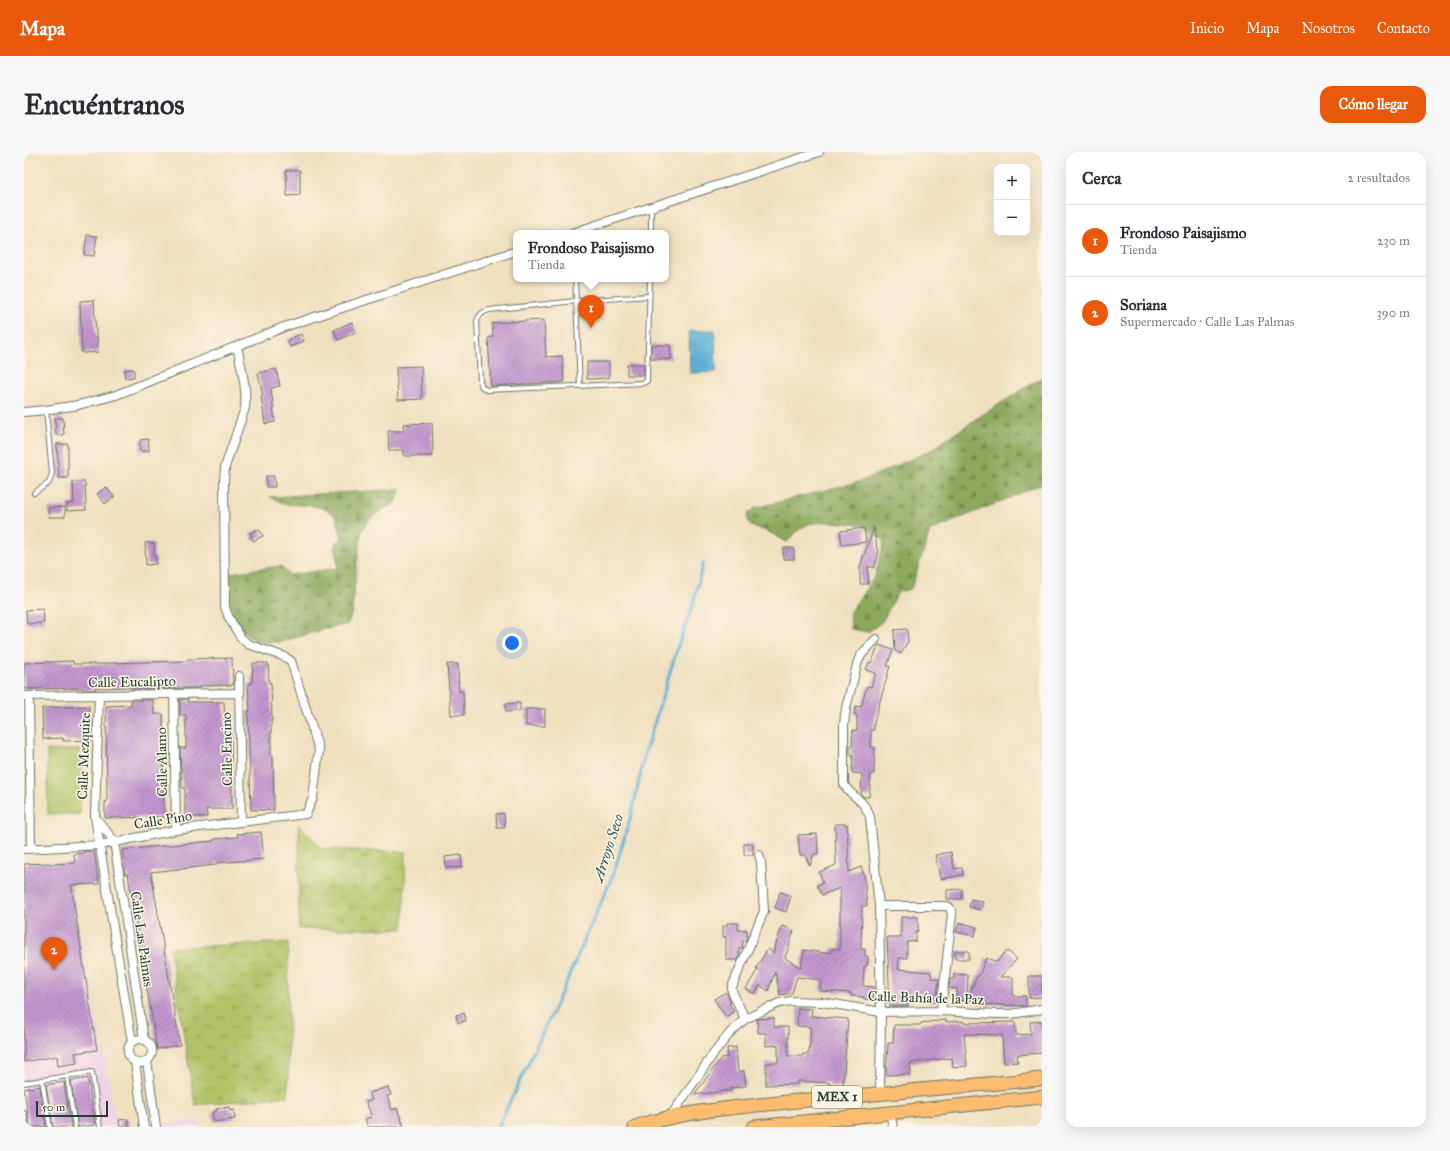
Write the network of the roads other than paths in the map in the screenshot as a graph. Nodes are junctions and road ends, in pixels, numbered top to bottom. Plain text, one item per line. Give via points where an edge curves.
1 (819, 152) edge
2 (651, 207) junction
3 (582, 230) edge
4 (651, 230) edge
5 (513, 252) edge
6 (575, 282) edge
7 (650, 282) edge
8 (649, 296) junction
9 (576, 301) junction
10 (237, 346) junction
11 (580, 386) junction
12 (46, 410) junction
13 (24, 412) edge
14 (34, 493) dead end
15 (876, 639) dead end
16 (240, 676) dead end
17 (240, 693) junction
18 (174, 694) junction
19 (99, 695) junction
20 (26, 696) edge
21 (95, 817) junction
22 (241, 822) junction
23 (176, 830) junction
24 (114, 841) junction
25 (100, 845) junction
26 (27, 849) edge
27 (759, 855) dead end
28 (880, 906) junction
29 (1042, 1009) edge
30 (941, 1011) junction
31 (881, 1012) junction
32 (745, 1019) junction
33 (144, 1040) junction
34 (132, 1042) junction
35 (147, 1061) junction
36 (135, 1062) junction
37 (67, 1076) junction
38 (1042, 1079) edge
39 (42, 1080) junction
40 (24, 1083) edge
41 (880, 1092) junction
42 (1042, 1098) edge
43 (24, 1113) edge
44 (890, 1113) junction
45 (670, 1117) junction
46 (26, 1127) edge
47 (50, 1127) edge
48 (75, 1127) edge
49 (100, 1127) edge
50 (144, 1127) edge
51 (156, 1127) edge
52 (635, 1127) edge
53 (754, 1127) edge
54 (893, 1127) edge

1 - 2 street
2 - 3 street
2 - 4 lane
5 - 10 street via 292,324
6 - 9 lane
7 - 8 lane
8 - 9 lane
8 - 11 lane via 647,381
9 - 11 lane
9 - 11 lane via 489,310 482,313 477,321 480,381 486,390
10 - 12 street via 116,395
10 - 22 street, Calle Pino via 246,398 225,467 225,607 241,638 248,644 292,661 319,750 313,798 306,814
12 - 13 street
12 - 14 lane via 52,473 49,483
15 - 28 street via 858,661 846,708 844,784 862,802 870,817
16 - 17 street, Calle Encino
17 - 18 street, Calle Eucalipto
17 - 22 street, Calle Encino
18 - 19 street, Calle Eucalipto
18 - 23 street, Calle Alamo
19 - 20 street, Calle Eucalipto
19 - 21 street, Calle Mezquite
20 - 26 street
21 - 24 street, Calle Mezquite
21 - 25 street, Calle Mezquite
22 - 23 street, Calle Pino
23 - 24 street, Calle Pino
24 - 25 street, Calle Pino
24 - 33 street, Calle Las Palmas
25 - 26 street, Calle Pino
25 - 34 street, Calle Las Palmas
27 - 32 street via 764,911 732,987
28 - 30 street via 950,908 952,914
28 - 31 street
29 - 30 street, Calle Bahía de la Paz via 1010,1014
30 - 31 street, Calle Bahía de la Paz
31 - 32 street, Calle Bahía de la Paz via 822,1002 791,1001
31 - 41 street
32 - 45 street, Calle Bahía de la Paz via 714,1053
33 - 34 street
33 - 35 street via 150,1044 152,1050
34 - 36 street via 128,1048 128,1055
35 - 36 street
35 - 51 street
36 - 50 street
37 - 39 lane
37 - 48 lane
37 - 49 lane via 92,1072
38 - 41 main road, MEX 1
39 - 40 lane
39 - 47 lane
41 - 45 main road, MEX 1
42 - 44 main road, MEX 1
43 - 46 lane
44 - 53 main road, MEX 1
44 - 54 street
45 - 52 main road, MEX 1

